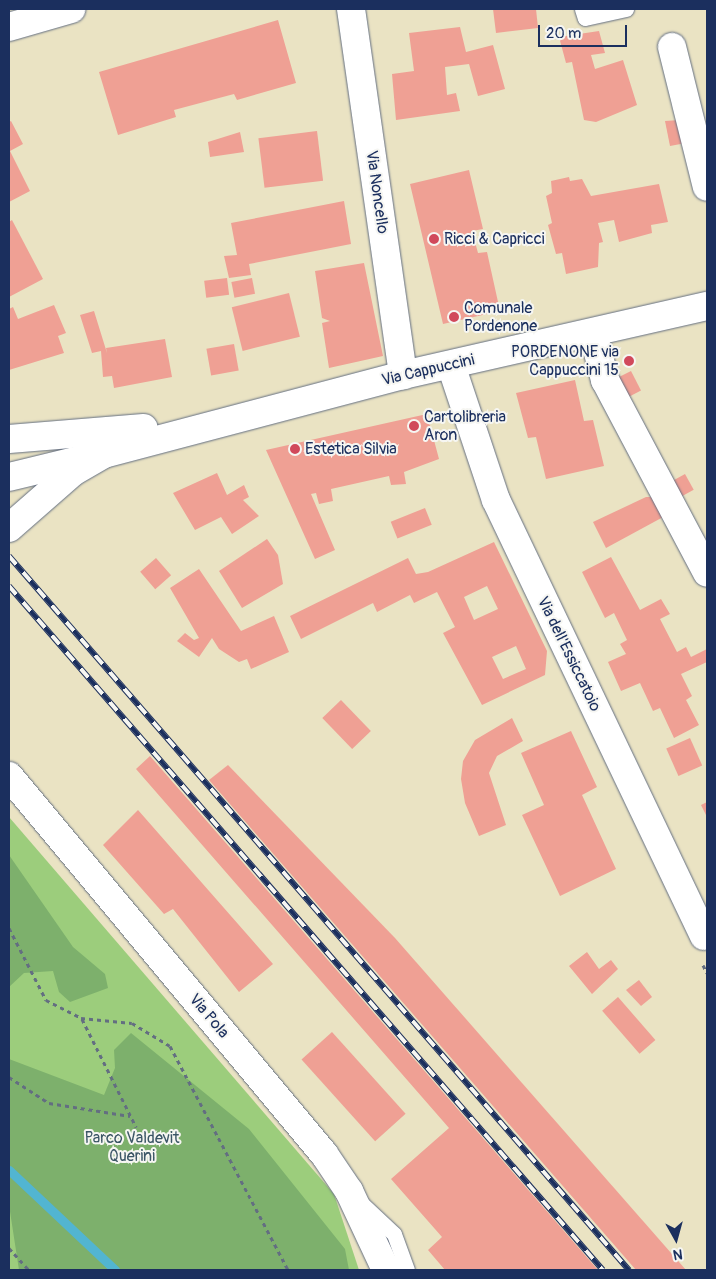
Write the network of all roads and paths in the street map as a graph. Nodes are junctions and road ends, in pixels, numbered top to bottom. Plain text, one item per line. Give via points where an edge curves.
1 (71, 9) edge
2 (351, 9) edge
3 (582, 9) edge
4 (626, 9) edge
5 (9, 26) edge
6 (672, 47) dead end
7 (707, 186) edge
8 (707, 306) edge
9 (593, 333) junction
10 (451, 365) junction
11 (403, 376) junction
12 (264, 410) junction
13 (9, 439) edge
14 (104, 454) junction
15 (9, 477) edge
16 (9, 528) edge
17 (707, 573) edge
18 (9, 776) edge
19 (9, 928) edge
20 (704, 936) dead end
21 (82, 1018) junction
22 (9, 1077) edge
23 (130, 1116) junction
24 (136, 1127) dead end
25 (349, 1191) junction
26 (9, 1248) edge
27 (29, 1270) edge
28 (288, 1270) edge
29 (386, 1270) edge
30 (407, 1270) edge

1 - 5 main road
2 - 11 main road, Via Noncello
3 - 4 lane via 585,18
6 - 7 main road
8 - 9 main road, Via Cappuccini
9 - 10 main road, Via Cappuccini
9 - 17 main road via 605,380
10 - 11 main road, Via Cappuccini
10 - 20 main road, Via dell'Essiccatoio via 496,500
11 - 12 main road, Via Cappuccini
12 - 13 main road, Via Cappuccini via 98,435
12 - 14 main road, Via Cappuccini
14 - 15 main road, Via Cappuccini
14 - 16 main road, Via Cappuccini via 74,472
18 - 25 main road, Via Pola via 324,1154
19 - 21 path via 46,1000
21 - 23 path
21 - 28 path via 132,1023 170,1046
22 - 23 path via 50,1103
23 - 24 path
25 - 29 main road, Via Pola
25 - 30 lane via 394,1234
26 - 27 path

